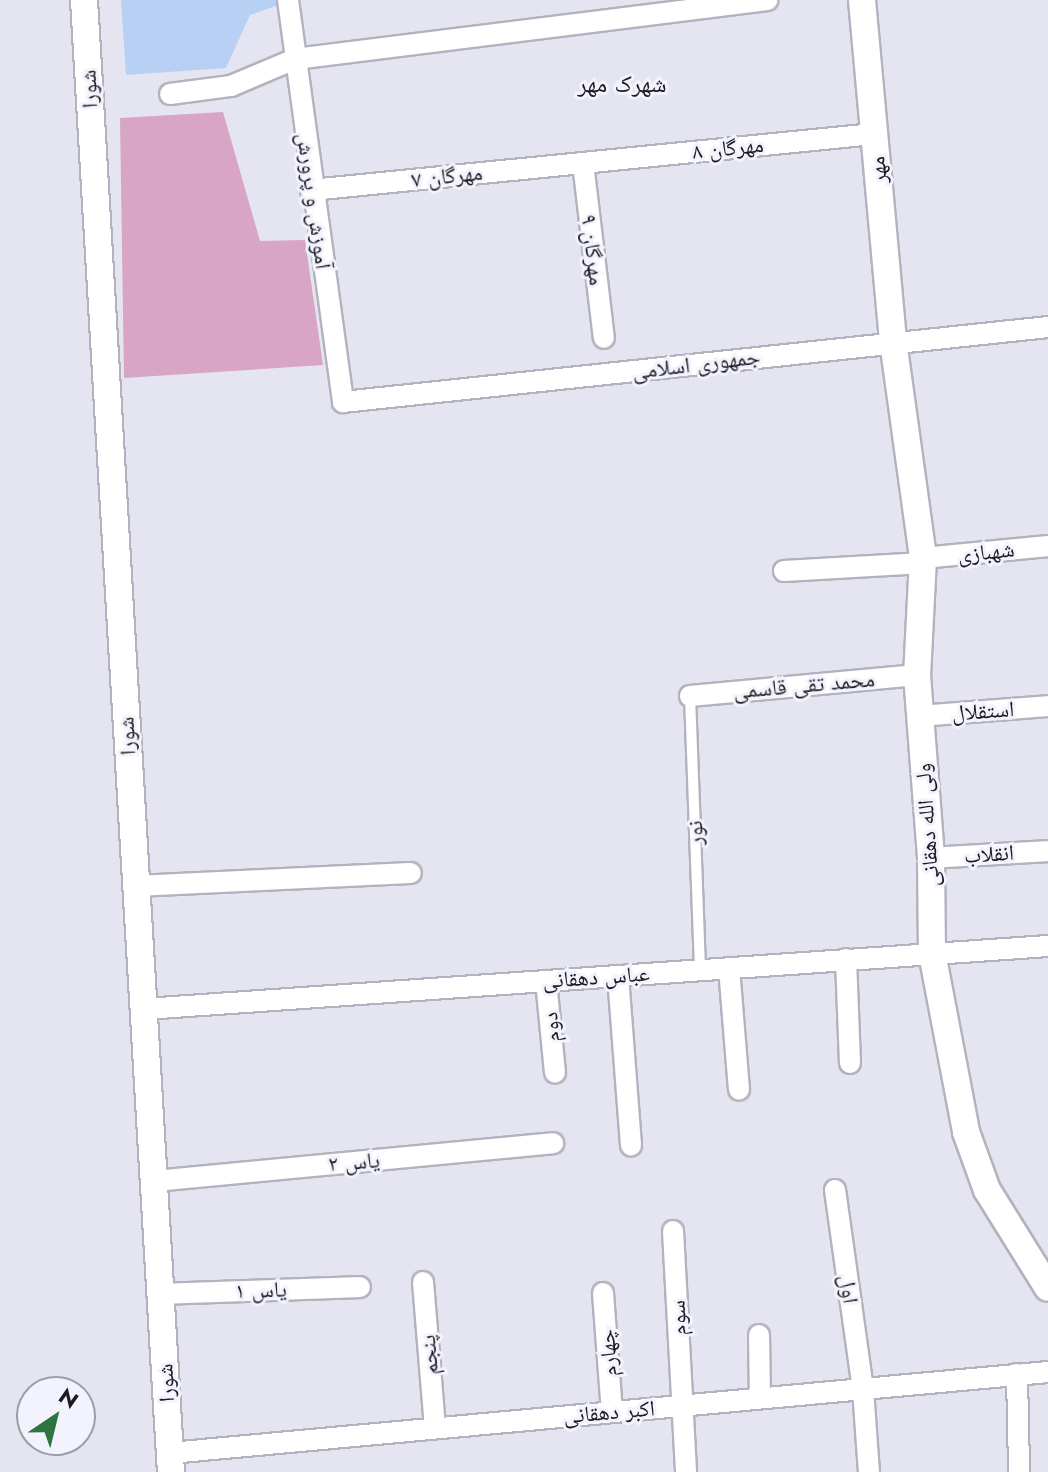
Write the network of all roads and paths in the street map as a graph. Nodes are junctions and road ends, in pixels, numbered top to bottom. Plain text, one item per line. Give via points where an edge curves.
1 (84, 0) edge
2 (288, 0) edge
3 (767, 0) edge
4 (862, 0) edge
5 (295, 59) junction
6 (170, 94) dead end
7 (874, 134) junction
8 (583, 163) junction
9 (311, 190) junction
10 (1048, 327) edge
11 (604, 338) dead end
12 (893, 341) junction
13 (343, 402) joint
14 (1048, 546) edge
15 (924, 560) junction
16 (784, 571) dead end
17 (917, 675) junction
18 (690, 696) joint
19 (1048, 706) edge
20 (919, 716) junction
21 (1048, 851) edge
22 (931, 858) junction
23 (411, 873) dead end
24 (135, 886) junction
25 (1048, 946) edge
26 (932, 953) junction
27 (846, 959) junction
28 (729, 968) junction
29 (700, 970) junction
30 (618, 976) junction
31 (546, 981) junction
32 (145, 1009) junction
33 (850, 1063) dead end
34 (555, 1073) dead end
35 (739, 1090) dead end
36 (553, 1143) dead end
37 (631, 1146) dead end
38 (154, 1181) junction
39 (835, 1190) dead end
40 (673, 1231) dead end
41 (423, 1282) dead end
42 (360, 1287) dead end
43 (1048, 1288) edge
44 (603, 1293) dead end
45 (161, 1294) junction
46 (759, 1335) dead end
47 (1048, 1372) edge
48 (1017, 1374) junction
49 (863, 1389) junction
50 (760, 1398) junction
51 (683, 1405) junction
52 (612, 1412) junction
53 (435, 1428) junction
54 (171, 1462) edge
55 (686, 1472) edge
56 (869, 1472) edge
57 (1019, 1472) edge

1 - 24 street, شورا
2 - 5 street, آموزش و پرورش
3 - 5 street
4 - 7 street, مهر
5 - 6 street via 231,86
5 - 9 street, آموزش و پرورش
7 - 8 street, مهرگان ۸
7 - 12 street, مهر
8 - 9 street, مهرگان ۷
8 - 11 street, مهرگان ۹
9 - 13 street, آموزش و پرورش
10 - 12 street, جمهوری اسلامی
12 - 13 street, جمهوری اسلامی
12 - 15 street, ولی الله دهقانی
14 - 15 street, شهبازی
15 - 16 street, شهبازی
15 - 17 street, ولی الله دهقانی
17 - 18 street, محمد تقی قاسمی
17 - 20 street, ولی الله دهقانی
18 - 29 lane, نور
19 - 20 street, استقلال
20 - 22 street, ولی الله دهقانی
21 - 22 street, انقلاب
22 - 26 street, ولی الله دهقانی
23 - 24 street
24 - 32 street, شورا
25 - 26 street, عباس دهقانی
26 - 27 street, عباس دهقانی
26 - 43 street, ولی الله دهقانی via 966,1132 987,1190
27 - 28 street, عباس دهقانی
27 - 33 street
28 - 29 street, عباس دهقانی
28 - 35 street
29 - 30 street, عباس دهقانی
30 - 31 street, عباس دهقانی
30 - 37 street
31 - 32 street, عباس دهقانی
31 - 34 street, دوم
32 - 38 street, شورا
36 - 38 street, یاس ۲
38 - 45 street, شورا
39 - 49 street, اول
40 - 51 street, سوم
41 - 53 street, پنجم
42 - 45 street, یاس ۱
44 - 52 street, چهارم
45 - 54 street, شورا
46 - 50 street
47 - 48 street, اکبر دهقانی
48 - 49 street, اکبر دهقانی
48 - 57 street
49 - 50 street, اکبر دهقانی
49 - 56 street
50 - 51 street, اکبر دهقانی
51 - 52 street, اکبر دهقانی
51 - 55 street, سوم
52 - 53 street, اکبر دهقانی
53 - 54 street, اکبر دهقانی

